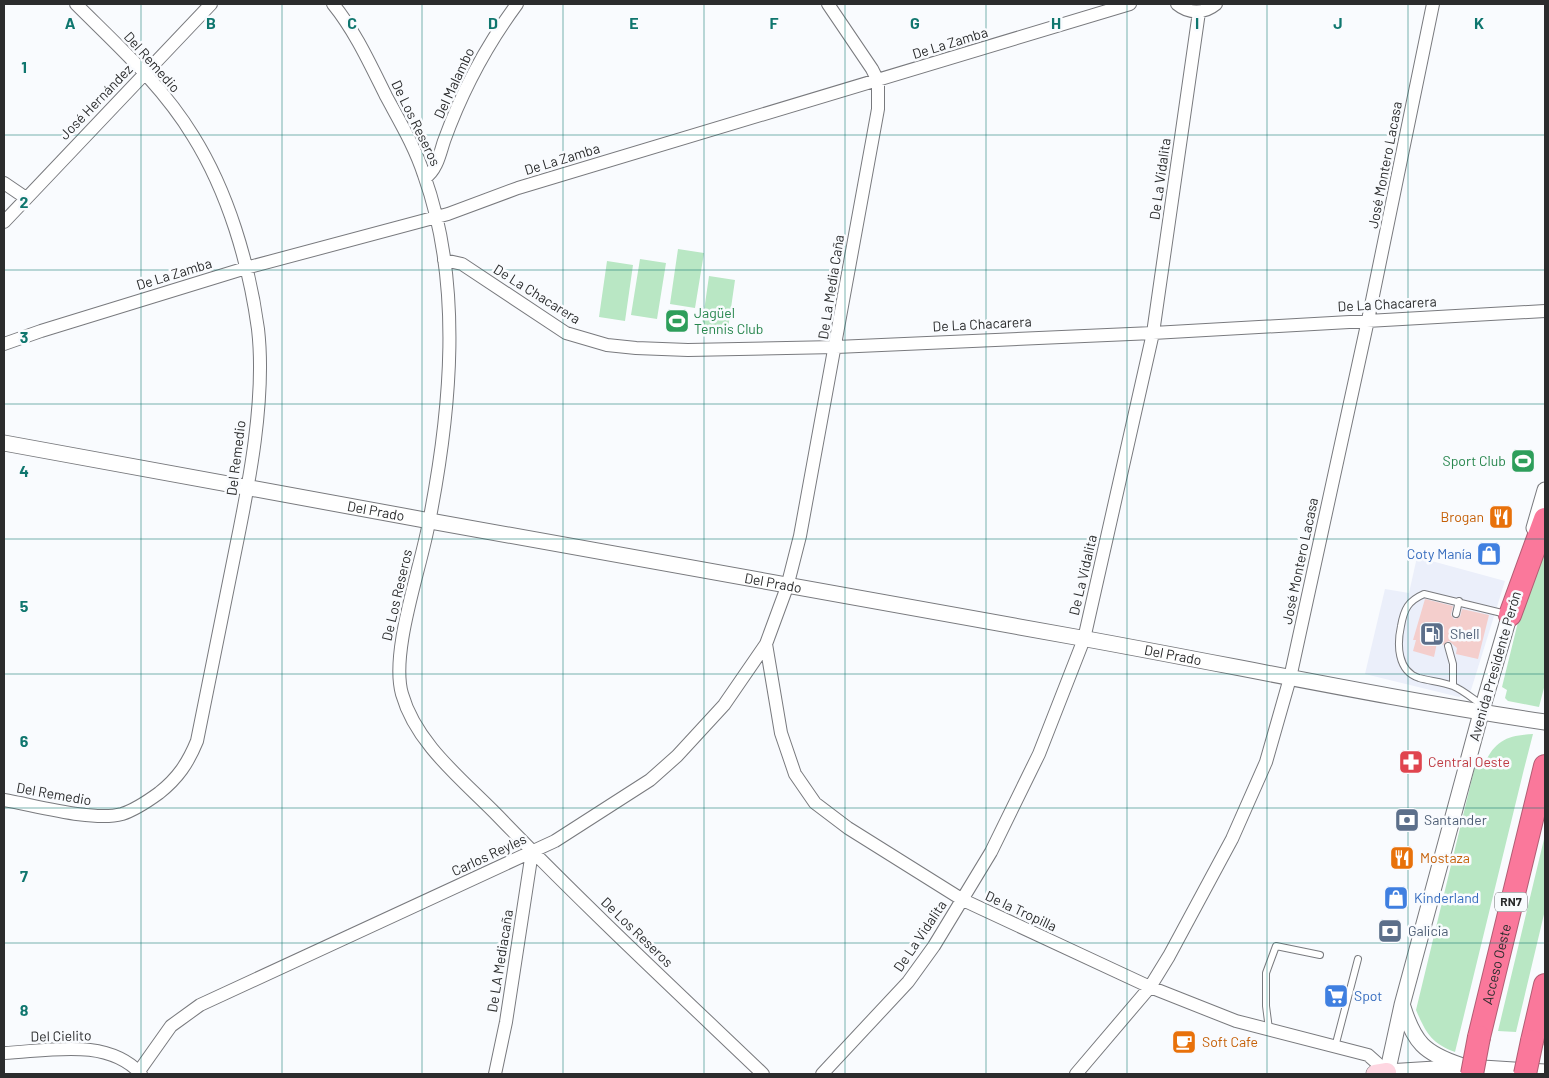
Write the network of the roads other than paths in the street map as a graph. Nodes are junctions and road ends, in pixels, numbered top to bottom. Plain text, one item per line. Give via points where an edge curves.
1 (76, 4) edge
2 (211, 4) edge
3 (333, 4) edge
4 (517, 4) edge
5 (828, 4) edge
6 (1130, 4) edge
7 (1177, 4) edge
8 (1216, 4) edge
9 (1433, 4) edge
10 (1199, 12) junction
11 (145, 73) junction
12 (878, 81) junction
13 (425, 178) junction
14 (4, 183) edge
15 (26, 198) junction
16 (435, 217) junction
17 (4, 222) edge
18 (444, 260) junction
19 (246, 268) junction
20 (1545, 311) edge
21 (1368, 320) junction
22 (1153, 333) junction
23 (4, 344) edge
24 (836, 347) junction
25 (4, 443) edge
26 (248, 488) junction
27 (1545, 490) edge
28 (1545, 518) edge
29 (429, 522) junction
30 (787, 587) junction
31 (1459, 601) junction
32 (1456, 614) dead end
33 (1510, 615) junction
34 (1084, 639) junction
35 (766, 644) junction
36 (1448, 646) dead end
37 (1290, 678) junction
38 (1453, 686) junction
39 (1482, 709) junction
40 (1545, 722) edge
41 (1545, 766) edge
42 (4, 800) edge
43 (532, 852) junction
44 (962, 900) junction
45 (1320, 955) dead end
46 (1358, 959) dead end
47 (1545, 985) edge
48 (1150, 987) junction
49 (1402, 1005) junction
50 (1269, 1031) junction
51 (1335, 1047) junction
52 (4, 1053) edge
53 (1469, 1071) edge
54 (1545, 1072) edge
55 (139, 1073) edge
56 (495, 1074) edge
57 (763, 1074) edge
58 (822, 1074) edge
59 (1076, 1074) edge
60 (1383, 1074) edge
61 (1525, 1074) edge

1 - 11 street, Del Remedio
2 - 11 street, José Hernández
3 - 13 street, De Los Reseros via 366,56
4 - 13 street, Del Malambo via 479,60 435,167
5 - 12 street
6 - 12 street, De La Zamba
7 - 10 street
8 - 10 street
9 - 21 street, José Montero Lacasa
10 - 22 street, De La Vidalita
11 - 15 street, José Hernández
11 - 19 street, Del Remedio via 180,116 210,165
12 - 16 street, De La Zamba via 518,188
12 - 24 street, De La Media Caña via 878,109
13 - 16 street, De Los Reseros
14 - 15 street
15 - 17 street, José Hernández
16 - 18 street, De Los Reseros
16 - 19 street, De La Zamba
18 - 24 street, De La Chacarera via 462,264 566,333 607,345 688,350
18 - 29 street, De Los Reseros via 450,323 449,371 446,415
19 - 23 street, De La Zamba
19 - 26 street, Del Remedio via 258,330 259,372
20 - 21 street, De La Chacarera
21 - 22 street, De La Chacarera
21 - 37 street, José Montero Lacasa
22 - 24 street, De La Chacarera
22 - 34 street, De La Vidalita
24 - 30 street, De La Media Caña via 800,536
25 - 26 street, Del Prado
26 - 29 street, Del Prado
26 - 42 street, Del Remedio via 197,741 184,769 172,783 146,802 122,814 95,816
27 - 33 street, Avenida Presidente Perón
28 - 33 highway
29 - 30 street, Del Prado
29 - 43 street, De Los Reseros via 398,659 402,694 430,746
30 - 34 street, Del Prado
30 - 35 street, Carlos Reyles
31 - 32 lane
31 - 33 lane
31 - 38 lane via 1424,594 1414,599 1404,609 1398,641 1406,668 1417,677
33 - 39 street, Avenida Presidente Perón
34 - 37 street, Del Prado
34 - 44 street, De La Vidalita via 1016,804
35 - 43 street, Carlos Reyles via 724,705 650,780 555,841
35 - 44 street, De la Tropilla via 781,733 795,774 805,790 848,828
36 - 38 lane
37 - 39 street, Del Prado
37 - 48 street, José Montero Lacasa via 1252,798 1174,948
38 - 39 lane
39 - 40 street, Del Prado
39 - 49 street, Avenida Presidente Perón
41 - 53 highway, Acceso Oeste / RN7, bridge
43 - 55 street, Carlos Reyles via 200,1005 171,1026
43 - 56 street, De LA Mediacaña
43 - 57 street, De Los Reseros
44 - 48 street, De la Tropilla
44 - 58 street, De La Vidalita via 908,982
45 - 50 lane via 1276,946 1266,973
46 - 51 lane
47 - 61 highway, bridge
48 - 50 street, De la Tropilla via 1213,1014
48 - 59 street, José Montero Lacasa
49 - 53 street via 1420,1045
49 - 60 street, Avenida Presidente Perón
50 - 51 street, De la Tropilla
51 - 60 street, De la Tropilla via 1368,1055
52 - 55 street, Del Cielito via 95,1050 122,1058
53 - 54 street
53 - 60 street

